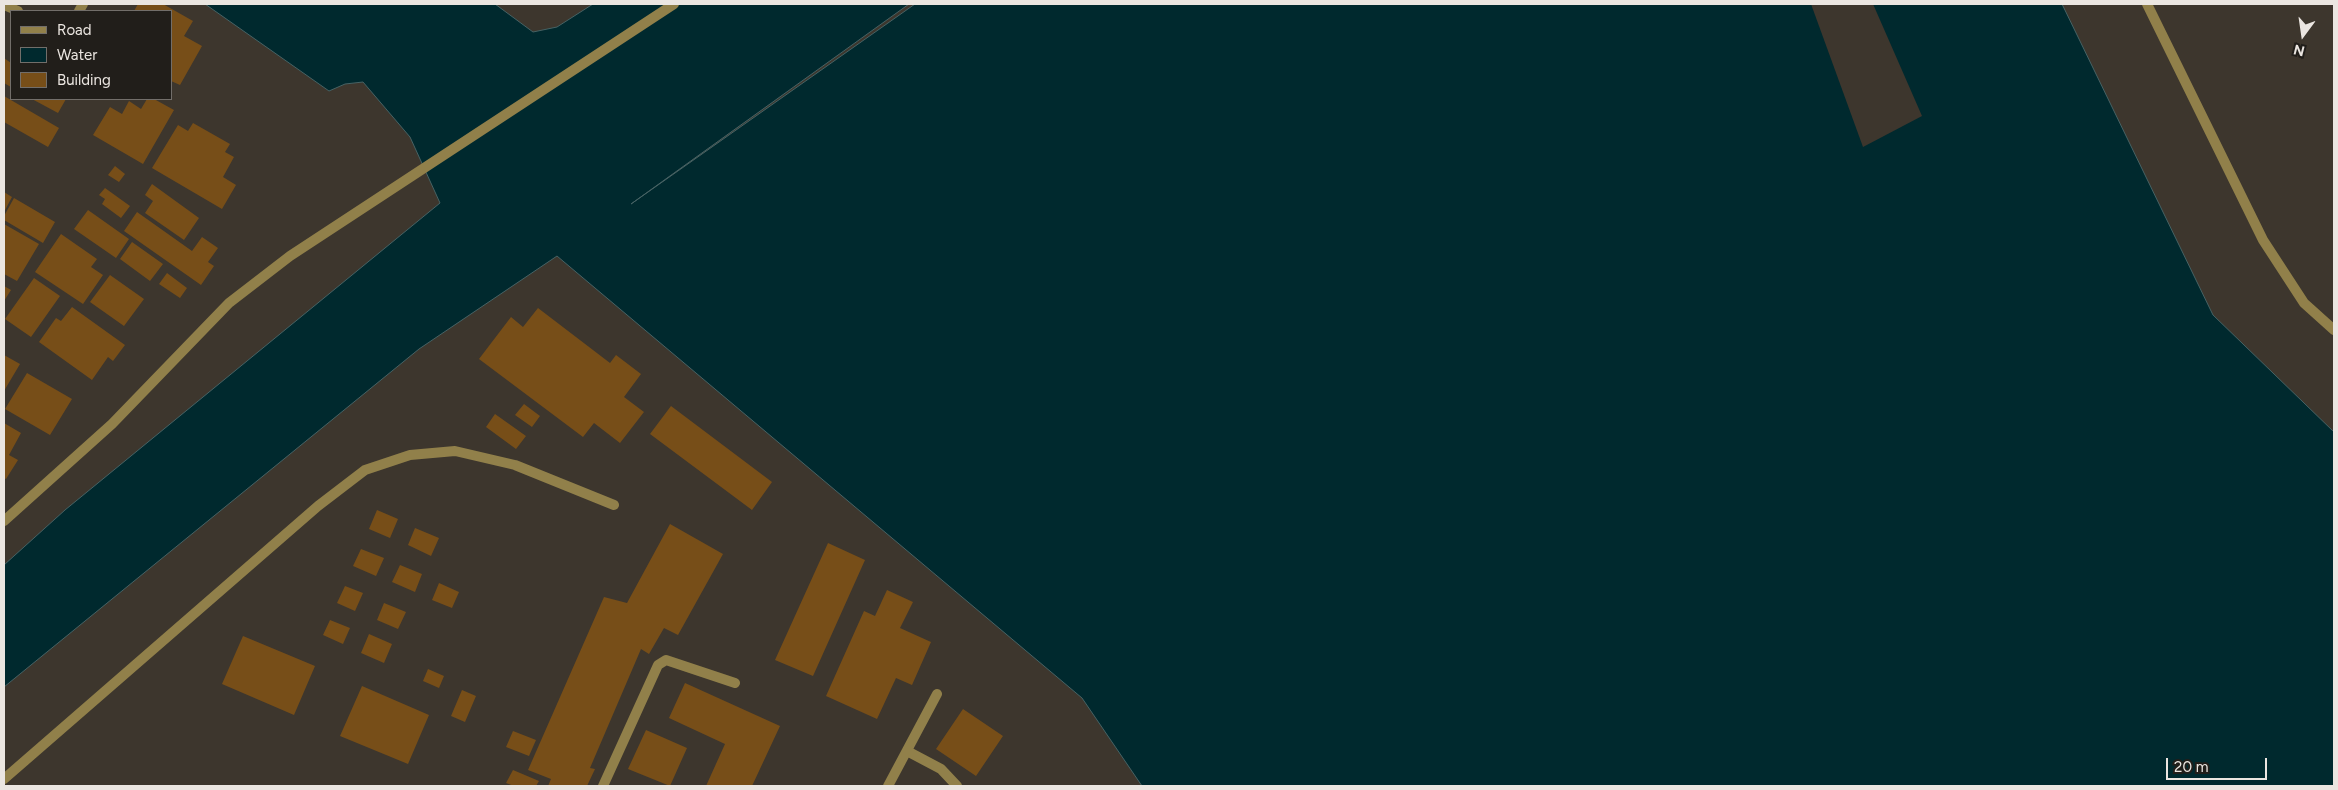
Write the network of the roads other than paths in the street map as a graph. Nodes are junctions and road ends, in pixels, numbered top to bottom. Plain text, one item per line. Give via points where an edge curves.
1 (674, 4) edge
2 (2146, 4) edge
3 (4, 5) edge
4 (16, 10) edge
5 (2334, 330) edge
6 (614, 505) dead end
7 (4, 521) edge
8 (735, 683) dead end
9 (936, 694) dead end
10 (907, 751) junction
11 (4, 780) edge
12 (602, 786) edge
13 (888, 786) edge
14 (956, 786) edge

1 - 7 street via 403,180 290,256 229,303 112,424
2 - 5 street via 2263,240 2304,303
3 - 4 street
6 - 11 street via 514,465 455,451 410,455 365,470 318,506
8 - 12 street via 666,660 658,665
9 - 10 street
10 - 13 street
10 - 14 street via 941,769

